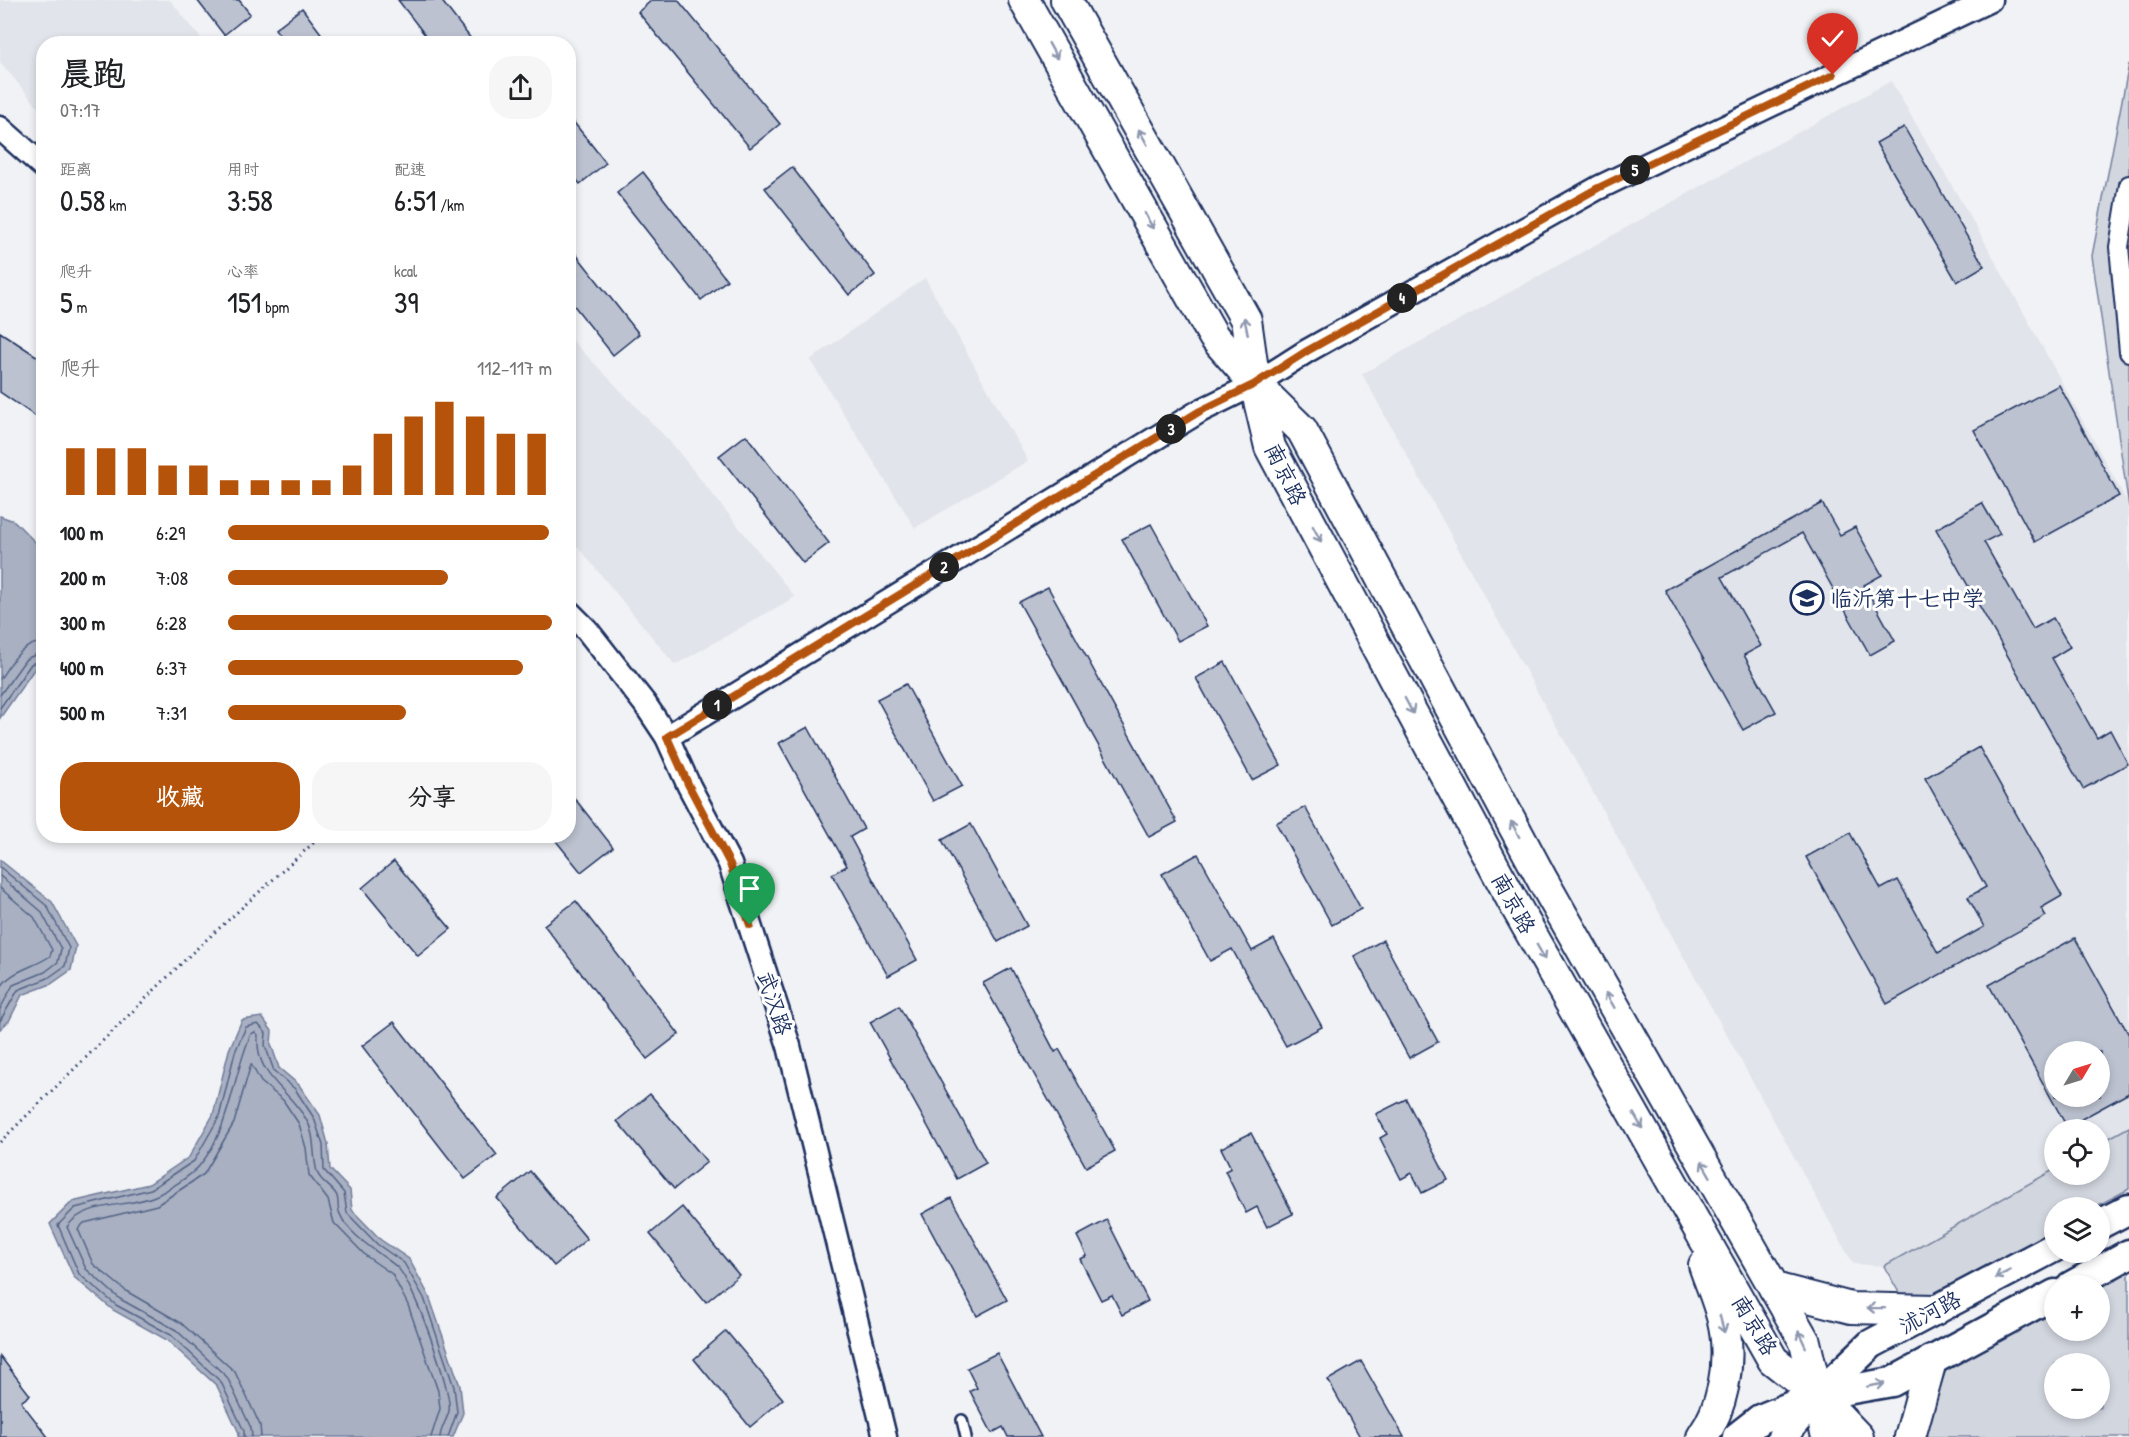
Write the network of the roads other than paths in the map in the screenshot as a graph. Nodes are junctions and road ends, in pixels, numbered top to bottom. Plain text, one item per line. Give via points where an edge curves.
1 (1024, 0) edge
2 (1066, 0) edge
3 (1990, 0) edge
4 (0, 128) edge
5 (36, 160) edge
6 (2129, 184) edge
7 (2129, 352) edge
8 (1255, 384) junction
9 (576, 619) edge
10 (667, 737) junction
11 (1687, 1208) junction
12 (2129, 1209) edge
13 (2110, 1219) edge
14 (2044, 1253) edge
15 (2129, 1254) edge
16 (2091, 1275) edge
17 (1774, 1288) junction
18 (2044, 1300) edge
19 (1935, 1310) junction
20 (1931, 1361) junction
21 (1818, 1395) junction
22 (962, 1420) dead end
23 (885, 1437) edge
24 (966, 1437) edge
25 (1702, 1437) edge
26 (1737, 1437) edge
27 (1782, 1437) edge
28 (1827, 1437) edge
29 (1858, 1437) edge
30 (1910, 1437) edge

1 -> 8 highway, 南京路 via 1214,336
8 -> 2 highway, 南京路 via 1246,320
3 - 8 street via 1598,188
4 - 5 street
6 - 7 street via 2119,248
8 - 10 street via 1200,411
8 -> 11 highway, 南京路 via 1270,447 1511,898
17 -> 8 highway, 南京路 via 1543,881 1302,430
9 - 10 street, 武汉路
10 - 23 street, 武汉路 via 730,864 789,1046
11 - 21 highway, 南京路 via 1773,1360
11 -> 25 highway via 1725,1331 1726,1377 1710,1426
12 - 13 main road
14 -> 19 main road, 沭河路
15 - 16 main road
19 -> 17 highway via 1851,1308
21 -> 17 highway, 南京路 via 1804,1342
18 - 20 main road, 沭河路
19 - 21 main road, 沭河路 via 1871,1344
21 -> 20 main road, 沭河路 via 1892,1382
20 - 30 highway
21 - 26 main road, 沭河路 via 1760,1419
21 - 27 main road, 沭河路
21 - 28 highway, 南京路
21 - 29 highway, 南京路
22 - 24 lane

